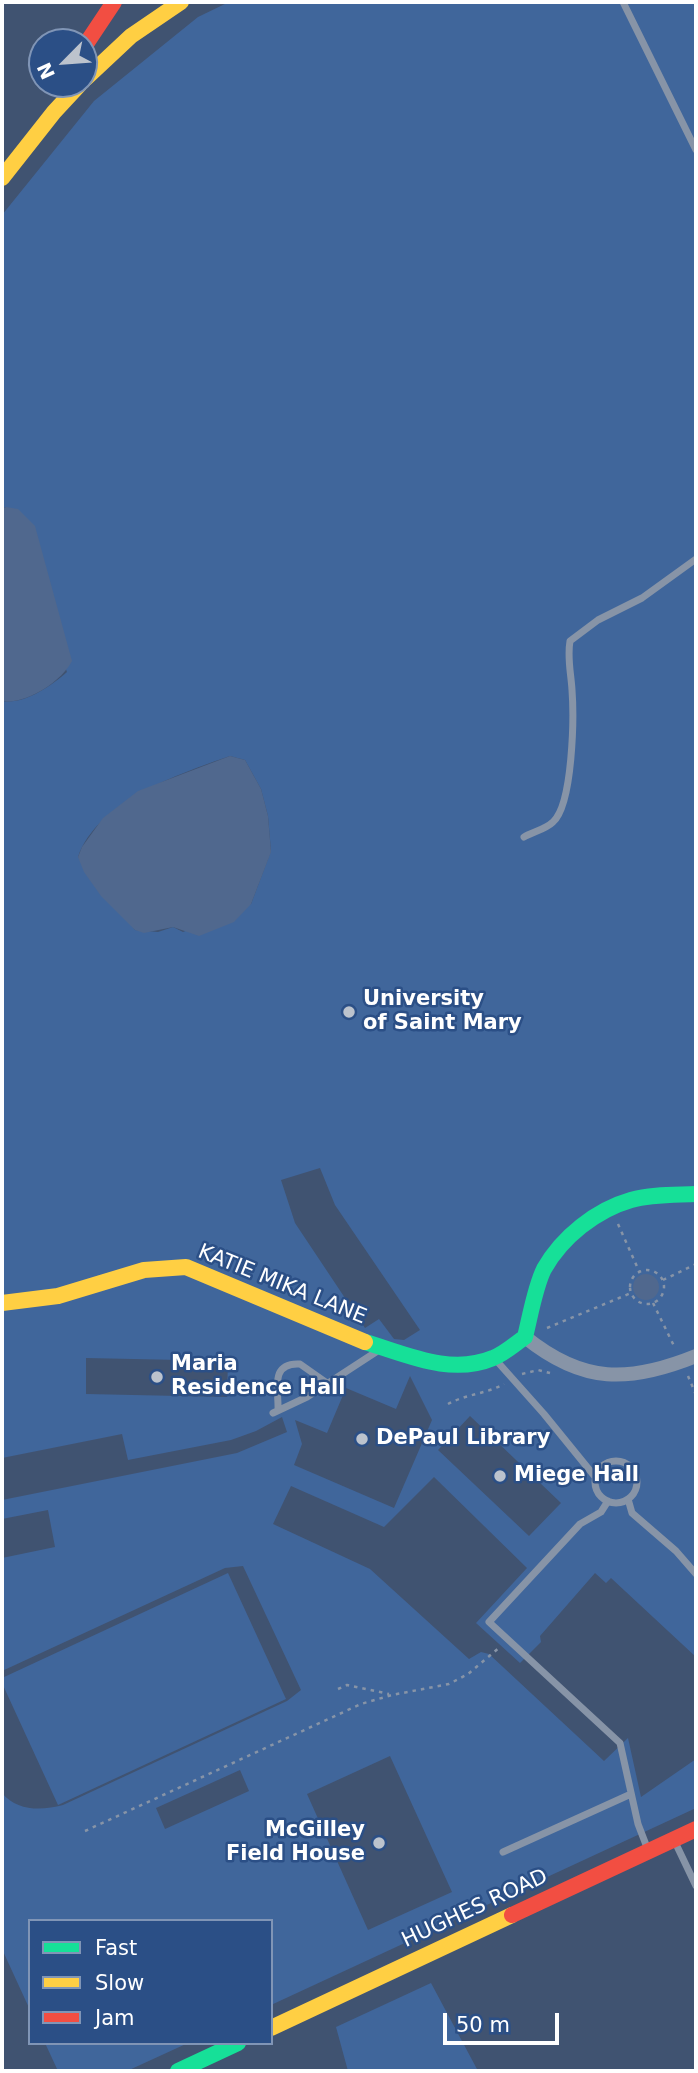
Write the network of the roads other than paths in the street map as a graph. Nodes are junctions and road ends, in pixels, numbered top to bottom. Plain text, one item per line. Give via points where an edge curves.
1 (114, 2) edge
2 (181, 2) edge
3 (623, 2) edge
4 (97, 28) edge
5 (98, 67) edge
6 (65, 98) edge
7 (68, 98) edge
8 (64, 102) junction
9 (696, 150) edge
10 (2, 178) edge
11 (696, 559) edge
12 (524, 836) dead end
13 (696, 1194) edge
14 (2, 1303) edge
15 (525, 1337) junction
16 (382, 1347) junction
17 (696, 1356) edge
18 (494, 1358) junction
19 (327, 1383) junction
20 (596, 1478) junction
21 (628, 1499) junction
22 (608, 1501) junction
23 (696, 1574) edge
24 (631, 1794) junction
25 (696, 1829) edge
26 (674, 1839) junction
27 (649, 1851) junction
28 (503, 1852) dead end
29 (696, 1886) edge
30 (273, 2027) edge
31 (234, 2045) edge
32 (178, 2071) edge

1 - 4 main road
2 - 5 main road via 131,36
3 - 9 lane
6 - 8 main road
7 - 8 main road
8 - 10 main road
11 - 12 lane via 570,641 571,761 563,806 554,821
13 - 15 main road via 631,1200 610,1208 564,1241 543,1271
14 - 16 main road, KATIE MIKA LANE via 73,1292 150,1267 186,1267
15 - 17 street via 564,1364 593,1373 636,1374
15 - 18 main road
16 - 18 main road, KATIE MIKA LANE via 445,1366
16 - 19 lane
18 - 20 lane
19 - 19 lane via 307,1396 276,1412 276,1386 286,1366 300,1364
20 - 21 lane via 608,1463 628,1464 637,1482
20 - 22 lane via 598,1492
21 - 22 lane
21 - 23 lane via 632,1513
22 - 24 lane via 601,1512 580,1524 489,1622 620,1743
24 - 27 lane
24 - 28 lane
25 - 26 main road, HUGHES ROAD
26 - 27 main road, HUGHES ROAD
26 - 29 lane
27 - 30 main road, HUGHES ROAD
31 - 32 main road

